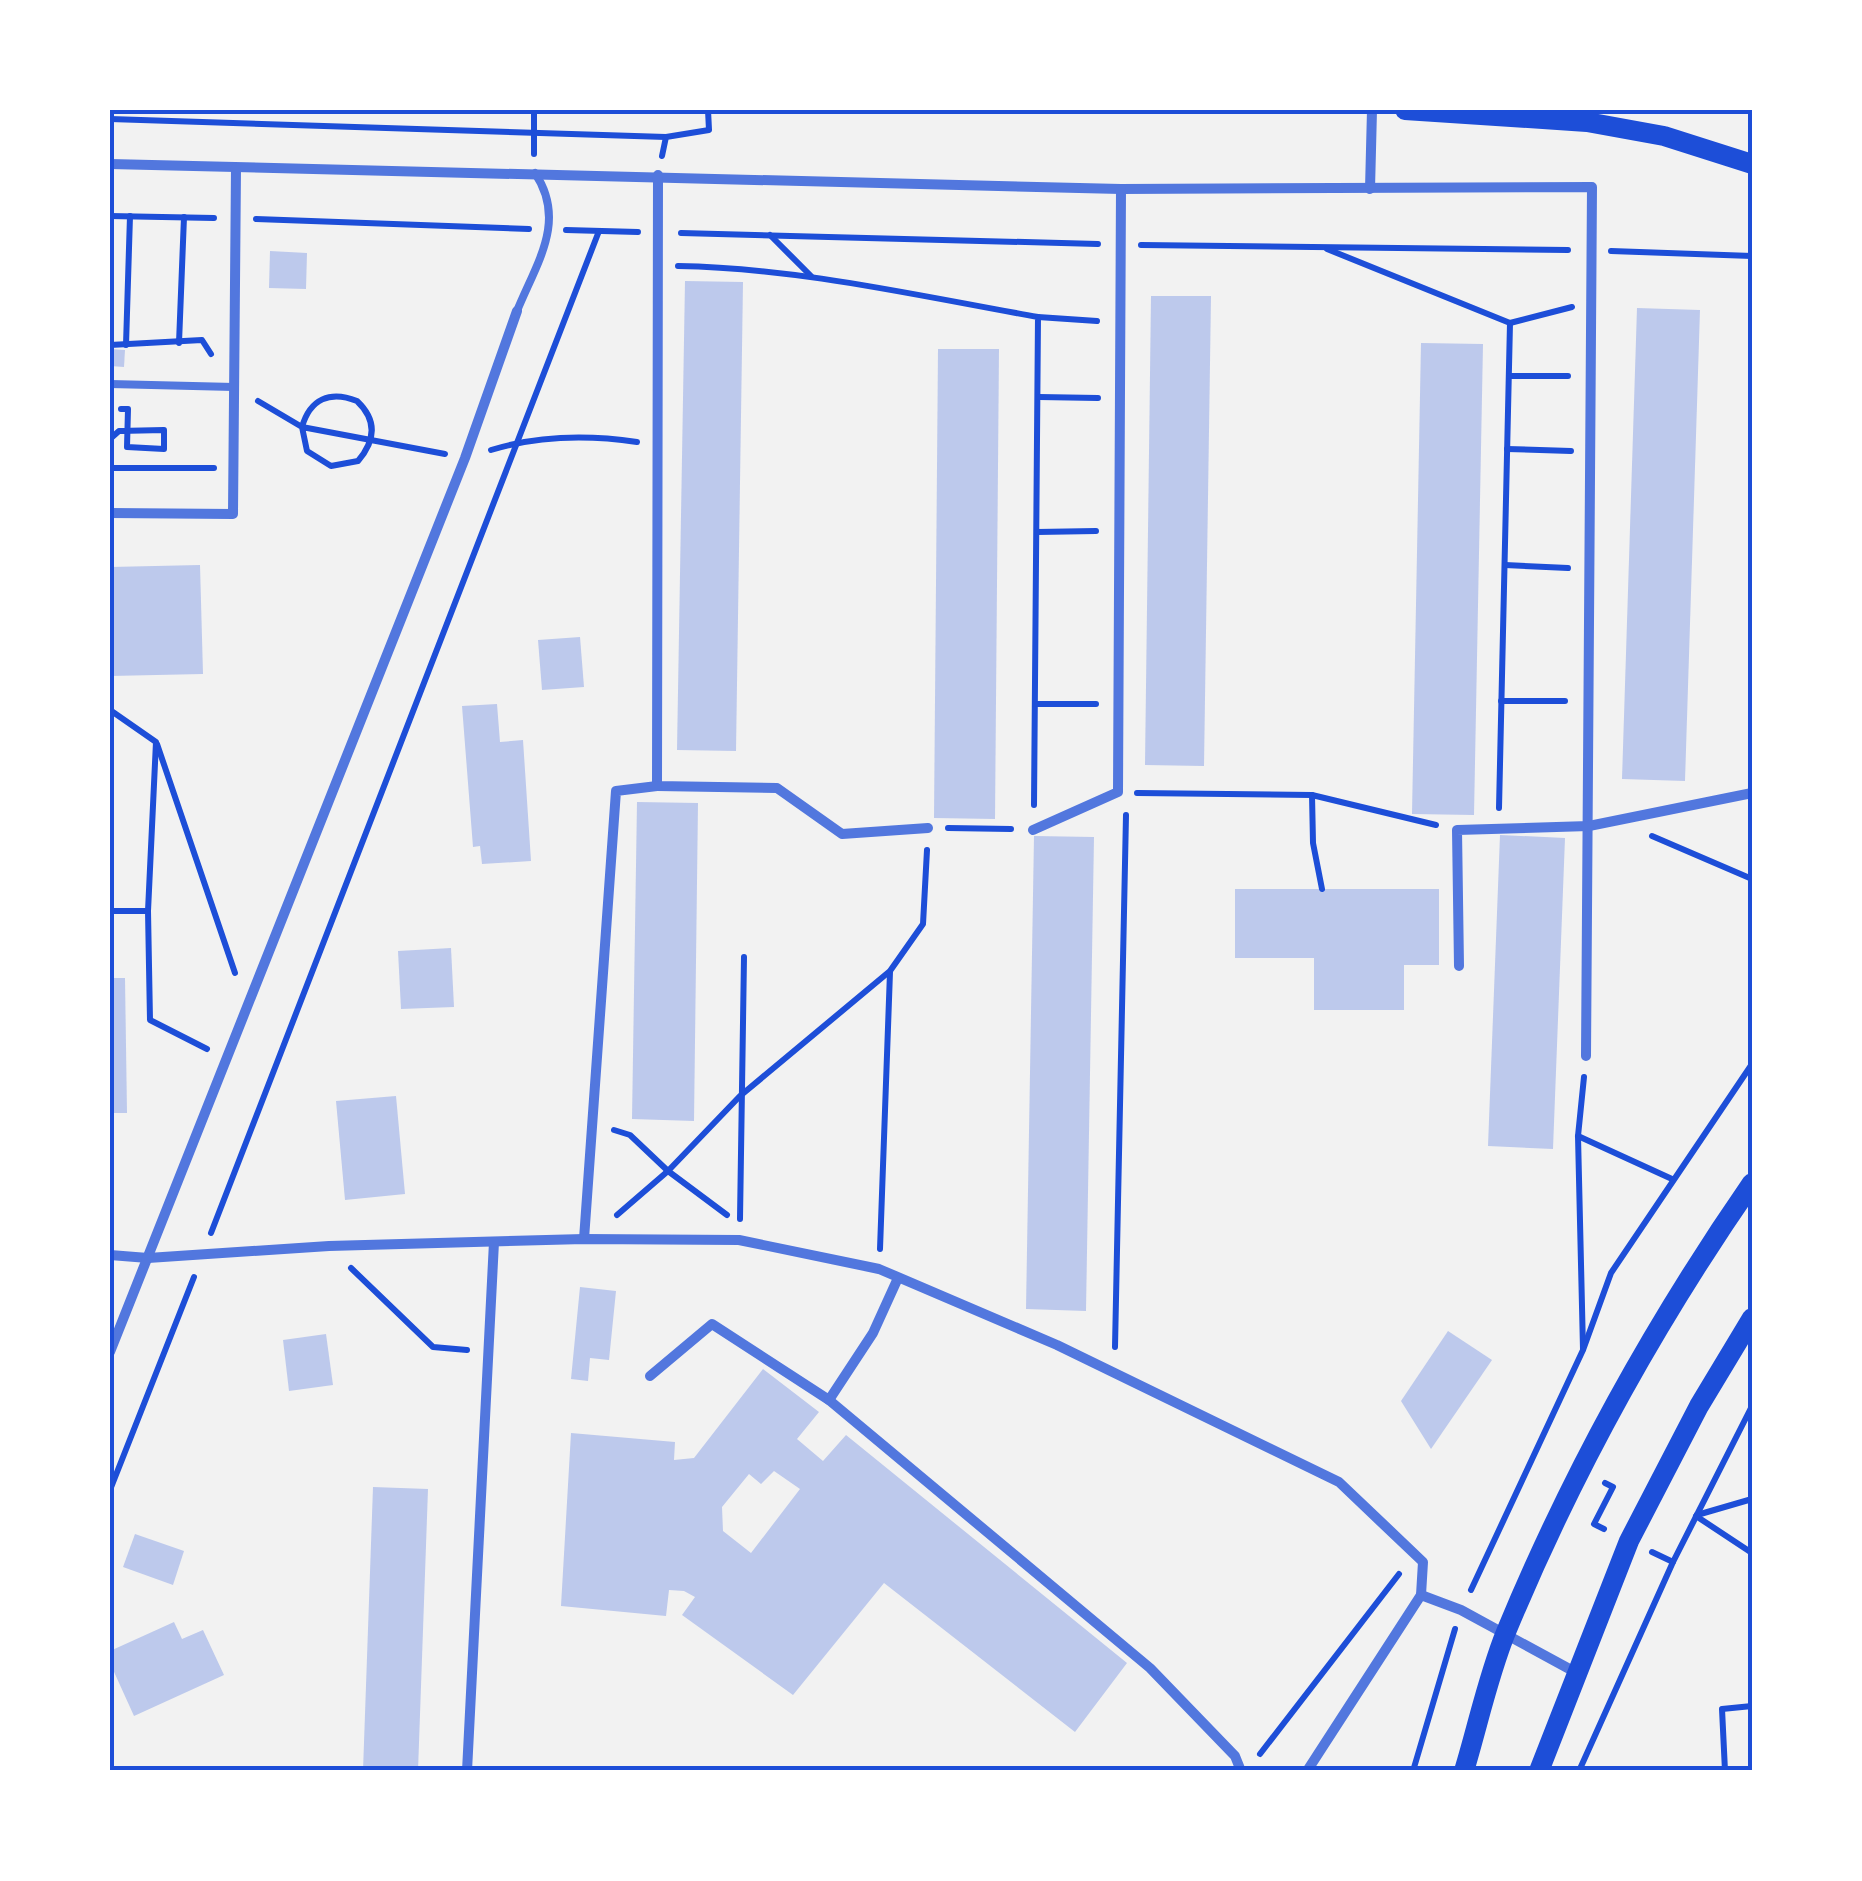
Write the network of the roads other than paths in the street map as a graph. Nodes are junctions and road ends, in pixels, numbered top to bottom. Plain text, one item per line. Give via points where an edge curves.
1 (1372, 110) edge
2 (1405, 110) edge
3 (110, 164) edge
4 (1752, 164) edge
5 (236, 168) junction
6 (535, 173) junction
7 (658, 176) junction
8 (1121, 189) junction
9 (1370, 189) junction
10 (518, 311) joint
11 (110, 384) edge
12 (234, 387) junction
13 (110, 513) edge
14 (657, 786) junction
15 (1752, 793) edge
16 (1589, 826) junction
17 (928, 828) road end
18 (1033, 830) road end
19 (1459, 966) dead end
20 (1586, 1056) road end
21 (1752, 1184) edge
22 (584, 1239) junction
23 (494, 1242) junction
24 (110, 1254) edge
25 (148, 1258) junction
26 (898, 1278) junction
27 (1752, 1318) edge
28 (110, 1352) edge
29 (650, 1376) dead end
30 (829, 1400) junction
31 (1421, 1595) junction
32 (1504, 1635) junction
33 (1575, 1672) junction
34 (467, 1771) edge
35 (1241, 1771) edge
36 (1307, 1771) edge
37 (1464, 1771) edge
38 (1539, 1771) edge

1 - 9 street
2 - 4 main road via 1586,122 1664,136
3 - 5 street
5 - 6 street
5 - 12 street
6 - 7 street
6 - 10 lane via 551,196 550,230
7 - 8 street
7 - 14 street
8 - 9 street
8 - 18 street via 1122,792
9 - 16 street via 1592,187
10 - 25 street
11 - 12 lane
12 - 13 street via 233,514
14 - 17 street via 777,788 842,834
14 - 22 street via 616,791
15 - 16 street
16 - 19 street via 1457,830
16 - 20 street
21 - 32 main road via 1647,1346
22 - 23 street
22 - 26 street via 739,1240 879,1268
23 - 25 street
23 - 34 street
24 - 25 street
25 - 28 street
26 - 30 street via 873,1333
26 - 31 street via 1340,1482 1422,1562
27 - 33 main road via 1629,1541
29 - 30 street via 712,1324
30 - 35 street via 1150,1668
31 - 32 street
31 - 36 street
32 - 33 street
32 - 37 main road
33 - 38 main road

